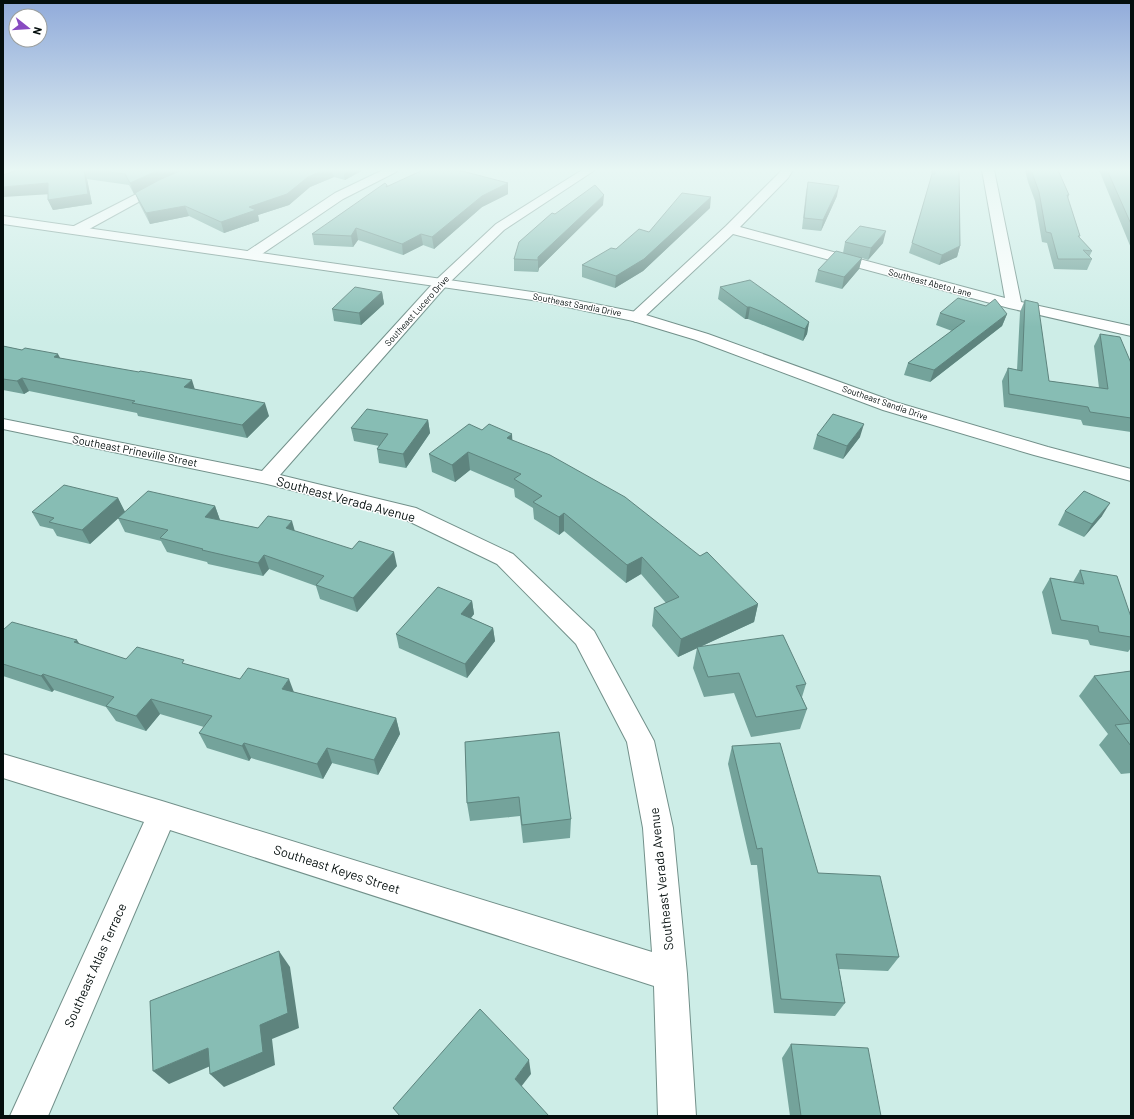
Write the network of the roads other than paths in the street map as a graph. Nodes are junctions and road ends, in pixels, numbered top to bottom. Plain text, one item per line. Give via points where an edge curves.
1 (19, 222) edge
2 (92, 222) edge
3 (300, 222) edge
4 (509, 222) edge
5 (738, 222) edge
6 (998, 222) edge
7 (731, 229) junction
8 (77, 230) junction
9 (251, 255) junction
10 (442, 282) junction
11 (1014, 305) junction
12 (636, 317) junction
13 (1131, 331) edge
14 (3, 424) edge
15 (1131, 474) edge
16 (267, 478) junction
17 (3, 766) edge
18 (162, 814) junction
19 (670, 974) junction
20 (29, 1116) edge
21 (677, 1116) edge

1 - 8 street, Southeast Sandia Drive
2 - 8 street
3 - 9 street
4 - 10 street, Southeast Lucero Drive
5 - 7 street
6 - 11 street
7 - 11 street, Southeast Abeto Lane
7 - 12 street
8 - 9 street, Southeast Sandia Drive
9 - 10 street, Southeast Sandia Drive
10 - 12 street, Southeast Sandia Drive via 539,297
10 - 16 street, Southeast Lucero Drive
11 - 13 street, Southeast Abeto Lane
12 - 15 street, Southeast Sandia Drive via 702,337 889,406 1040,451
14 - 16 street, Southeast Prineville Street
16 - 19 street, Southeast Verada Avenue via 410,513 505,560 585,638 640,741 658,828
17 - 18 street, Southeast Keyes Street
18 - 19 street, Southeast Keyes Street
18 - 20 street, Southeast Atlas Terrace
19 - 21 street, Southeast Verada Avenue

